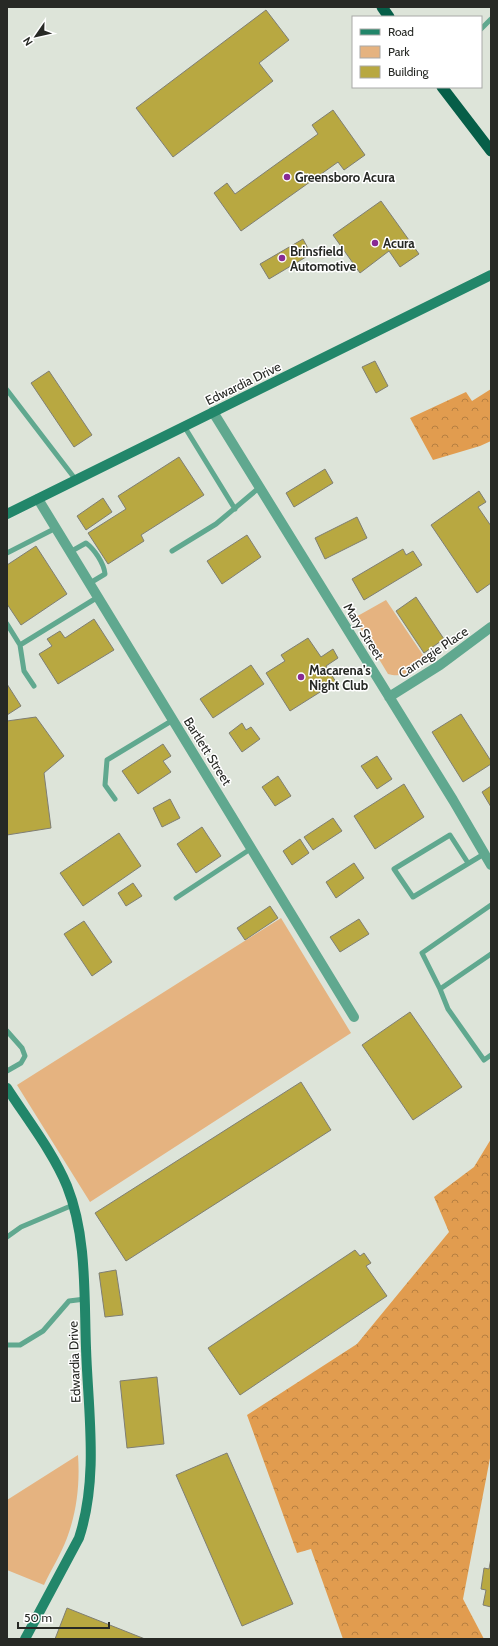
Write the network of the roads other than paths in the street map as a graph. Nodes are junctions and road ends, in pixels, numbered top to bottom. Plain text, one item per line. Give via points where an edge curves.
1 (382, 7) edge
2 (388, 16) edge
3 (491, 19) edge
4 (482, 27) edge
5 (443, 88) edge
6 (491, 151) edge
7 (491, 276) edge
8 (7, 390) edge
9 (213, 412) junction
10 (184, 426) junction
11 (76, 480) junction
12 (260, 487) junction
13 (38, 499) junction
14 (235, 509) junction
15 (7, 514) edge
16 (56, 528) junction
17 (172, 551) dead end
18 (70, 552) junction
19 (7, 553) edge
20 (90, 583) junction
21 (98, 596) junction
22 (7, 624) edge
23 (491, 627) edge
24 (20, 645) junction
25 (34, 686) dead end
26 (389, 697) junction
27 (173, 720) junction
28 (115, 799) dead end
29 (252, 848) junction
30 (484, 854) junction
31 (468, 863) junction
32 (491, 865) edge
33 (176, 898) dead end
34 (491, 905) edge
35 (491, 954) edge
36 (440, 989) junction
37 (354, 1017) dead end
38 (7, 1031) edge
39 (491, 1055) edge
40 (7, 1071) edge
41 (7, 1088) edge
42 (72, 1205) junction
43 (7, 1237) edge
44 (85, 1299) junction
45 (7, 1345) edge
46 (25, 1639) edge

1 - 2 highway
3 - 4 lane
5 - 6 highway
7 - 9 main road, Edwardia Drive
8 - 11 lane
9 - 10 main road, Edwardia Drive
9 - 12 street, Mary Street
10 - 11 main road, Edwardia Drive
10 - 14 lane
11 - 13 main road, Edwardia Drive
12 - 14 lane
12 - 26 street, Mary Street
13 - 15 main road, Edwardia Drive
13 - 16 street, Bartlett Street
14 - 17 lane
16 - 18 street, Bartlett Street
16 - 19 lane
18 - 20 street, Bartlett Street
18 - 20 lane via 86,543 97,556 104,574
20 - 21 street, Bartlett Street
21 - 24 lane
21 - 27 street, Bartlett Street
22 - 24 lane
23 - 26 street, Carnegie Place via 440,665
24 - 25 lane via 24,671
26 - 30 street, Mary Street
27 - 28 lane via 107,760 105,785
27 - 29 street, Bartlett Street
29 - 33 lane
29 - 37 street, Bartlett Street
30 - 31 lane
30 - 32 street, Mary Street
31 - 31 lane via 450,835 394,869 413,897
34 - 36 lane via 422,953
35 - 36 lane
36 - 39 lane via 448,1009 484,1060
38 - 40 lane via 22,1048 25,1056 21,1063
41 - 42 main road, Edwardia Drive via 67,1186
42 - 43 lane via 21,1227
42 - 44 main road, Edwardia Drive via 80,1242
44 - 45 lane via 69,1302 43,1332 20,1344
44 - 46 main road, Edwardia Drive via 90,1491 79,1538

